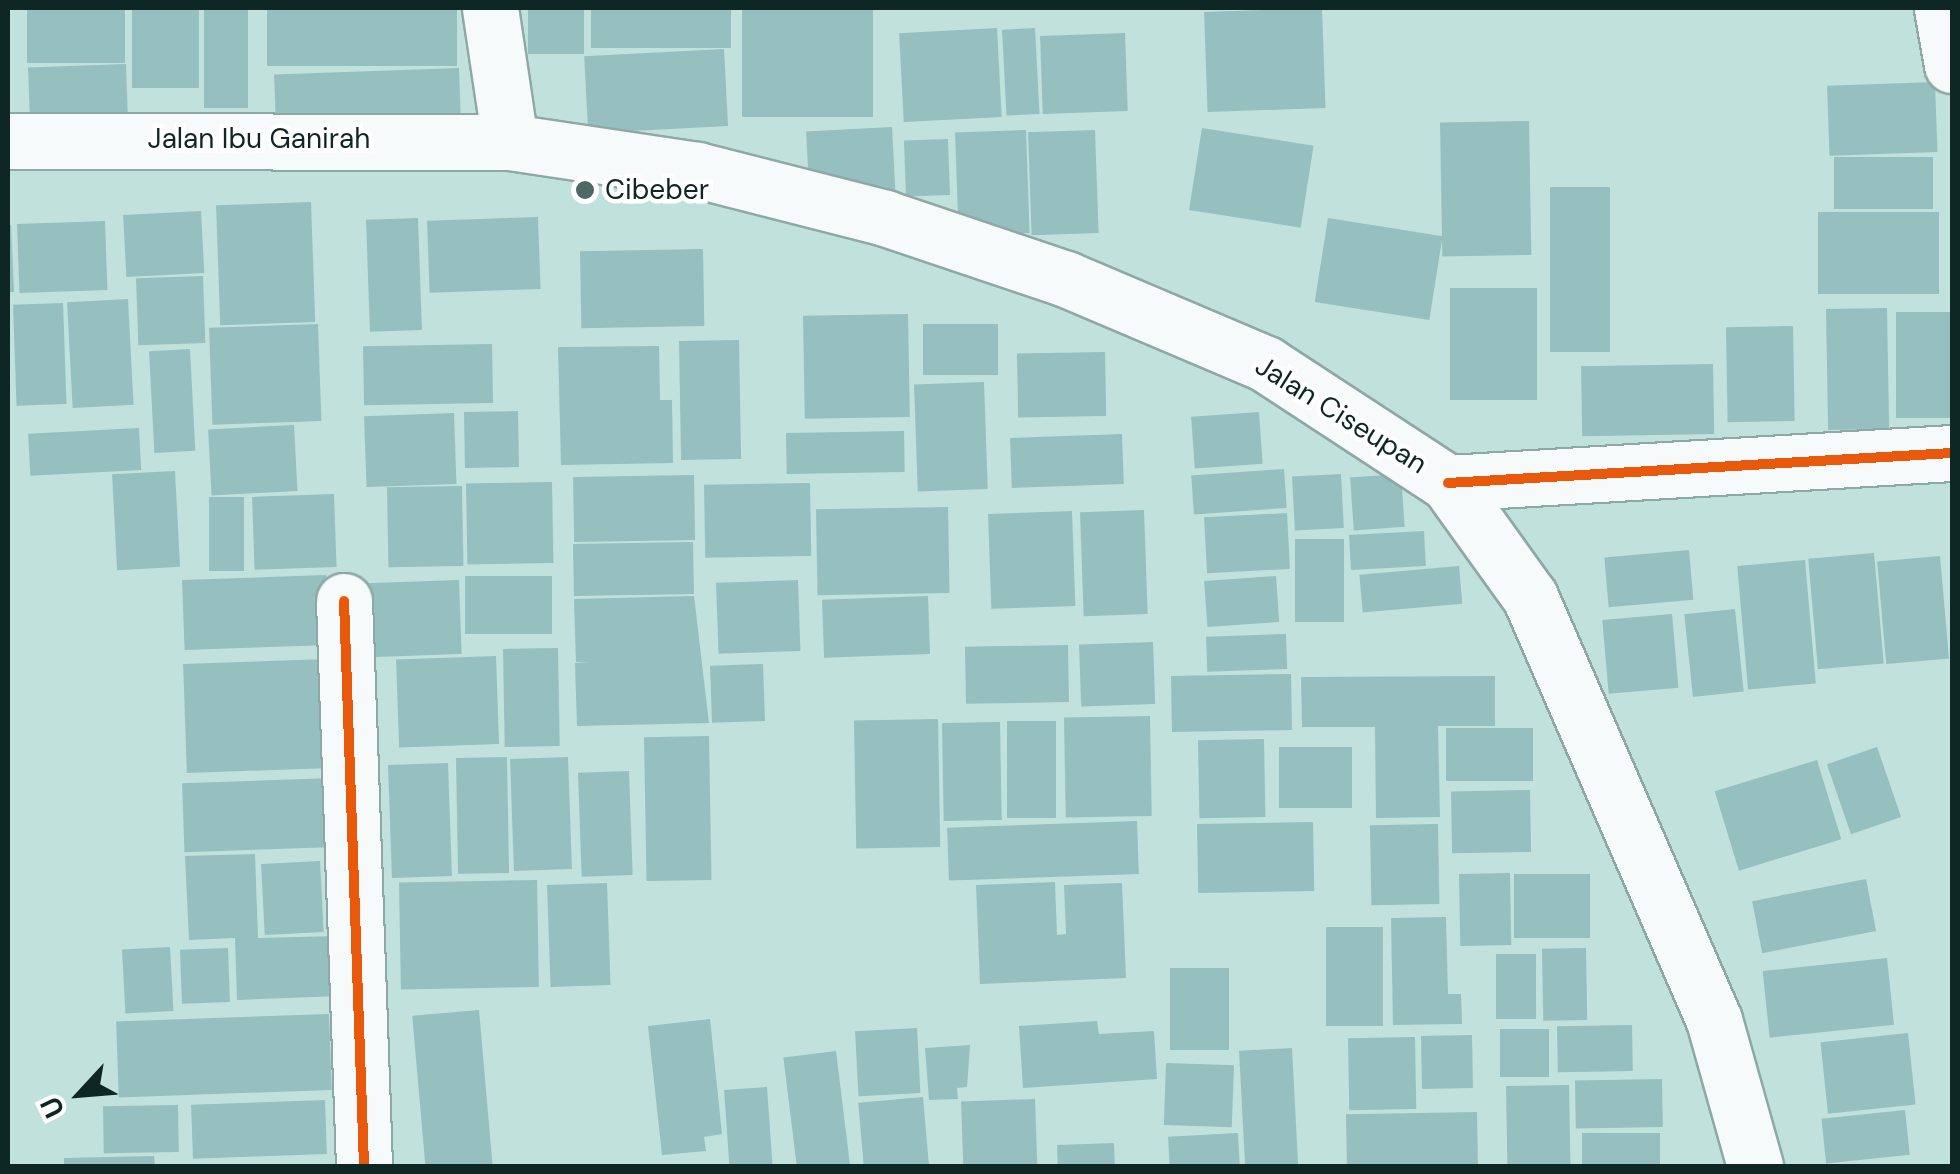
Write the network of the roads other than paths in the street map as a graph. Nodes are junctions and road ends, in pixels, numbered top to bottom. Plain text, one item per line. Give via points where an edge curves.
1 (490, 8) edge
2 (1942, 8) edge
3 (1952, 65) edge
4 (8, 141) edge
5 (510, 142) junction
6 (1952, 453) edge
7 (1448, 483) junction
8 (344, 602) dead end
9 (364, 1166) edge
10 (1755, 1166) edge

1 - 5 main road
2 - 3 main road
4 - 5 main road, Jalan Ibu Ganirah
5 - 7 main road, Jalan Ciseupan via 697,170 885,218 1066,280 1266,364
6 - 7 main road
7 - 10 main road, Jalan Ciseupan via 1530,597 1574,690 1714,1020
8 - 9 main road

